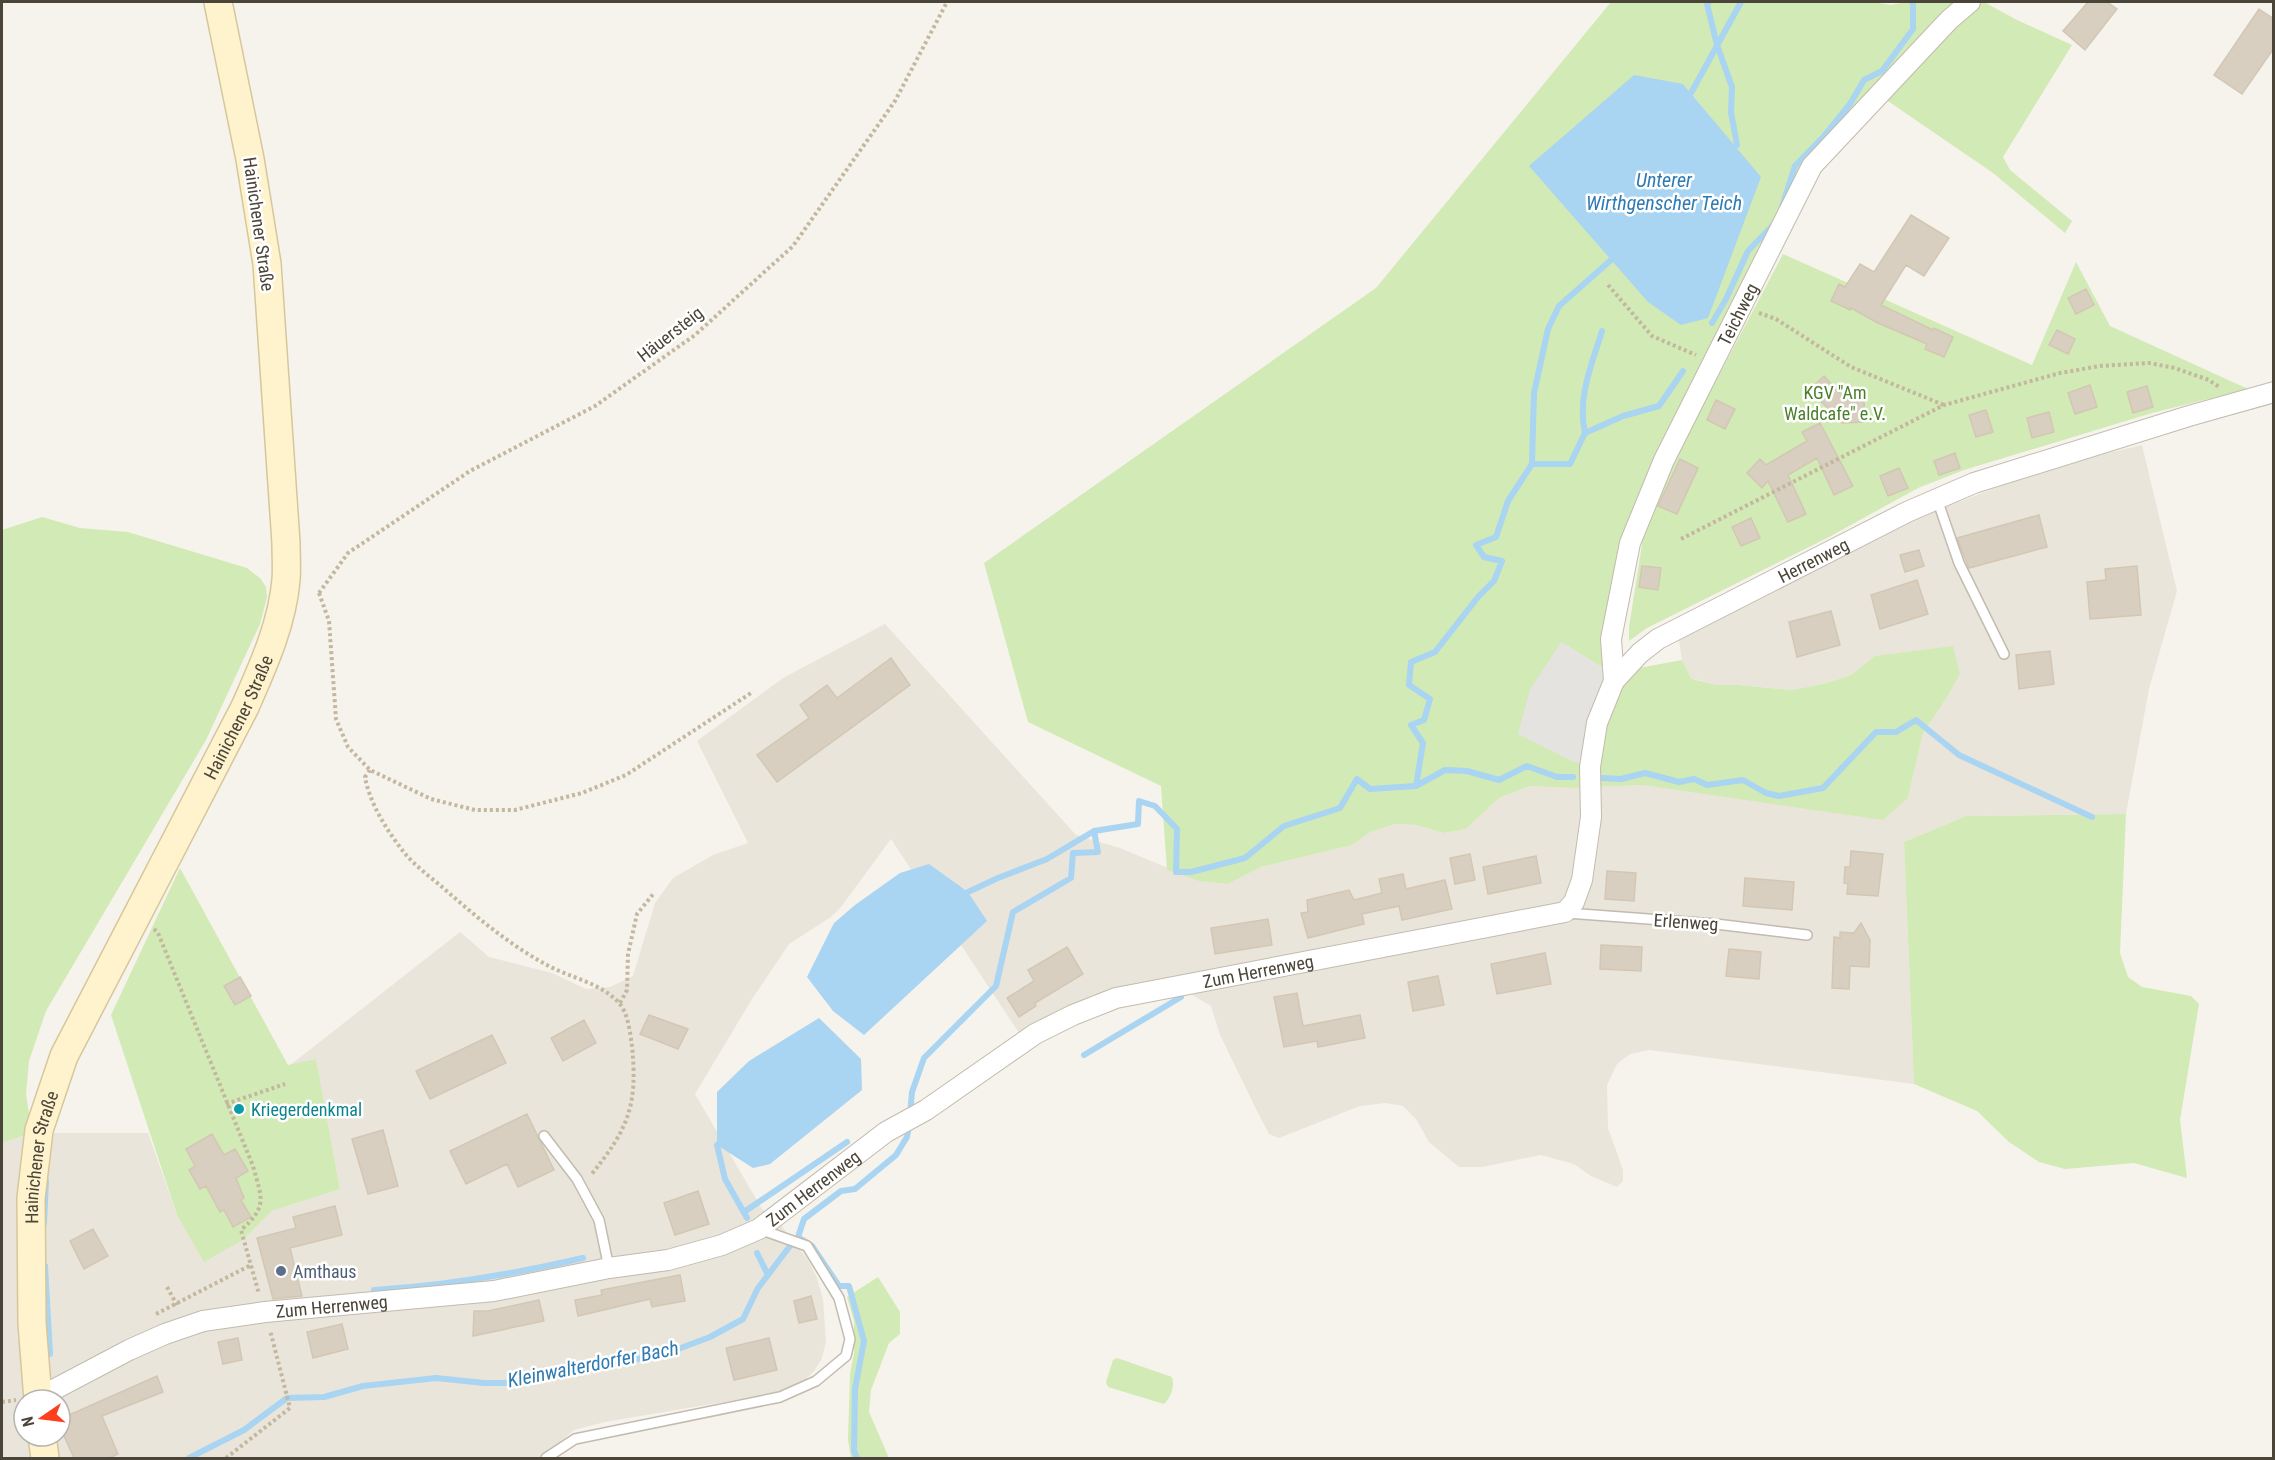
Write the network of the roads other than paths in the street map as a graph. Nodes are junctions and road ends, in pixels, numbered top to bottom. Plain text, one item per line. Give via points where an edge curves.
1 (218, 2) edge
2 (1970, 2) edge
3 (2266, 394) edge
4 (1937, 499) junction
5 (2004, 654) dead end
6 (1614, 681) junction
7 (1565, 912) junction
8 (1807, 935) dead end
9 (544, 1136) dead end
10 (759, 1229) junction
11 (609, 1268) junction
12 (37, 1388) edge
13 (58, 1388) edge
14 (546, 1458) edge

1 - 12 main road, Hainichener Straße via 267,264 286,580 268,655 245,707 64,1056 39,1130 31,1198 32,1323
2 - 6 street, Teichweg via 1812,166 1664,460 1630,543 1611,639
3 - 4 street, Herrenweg via 1985,480
4 - 5 lane via 1959,563
4 - 6 street, Herrenweg via 1677,628 1640,653
6 - 7 street, Herrenweg via 1597,723 1582,880 1574,902
7 - 8 lane, Erlenweg
7 - 10 street, Zum Herrenweg via 1116,998 1035,1034 926,1110 886,1132
9 - 11 lane via 581,1186 599,1220
10 - 11 street, Zum Herrenweg via 722,1245 668,1260
10 - 14 lane via 807,1246 839,1299 850,1339 846,1356 816,1381 780,1397 575,1439
11 - 13 street, Zum Herrenweg via 494,1291 203,1321 129,1350

